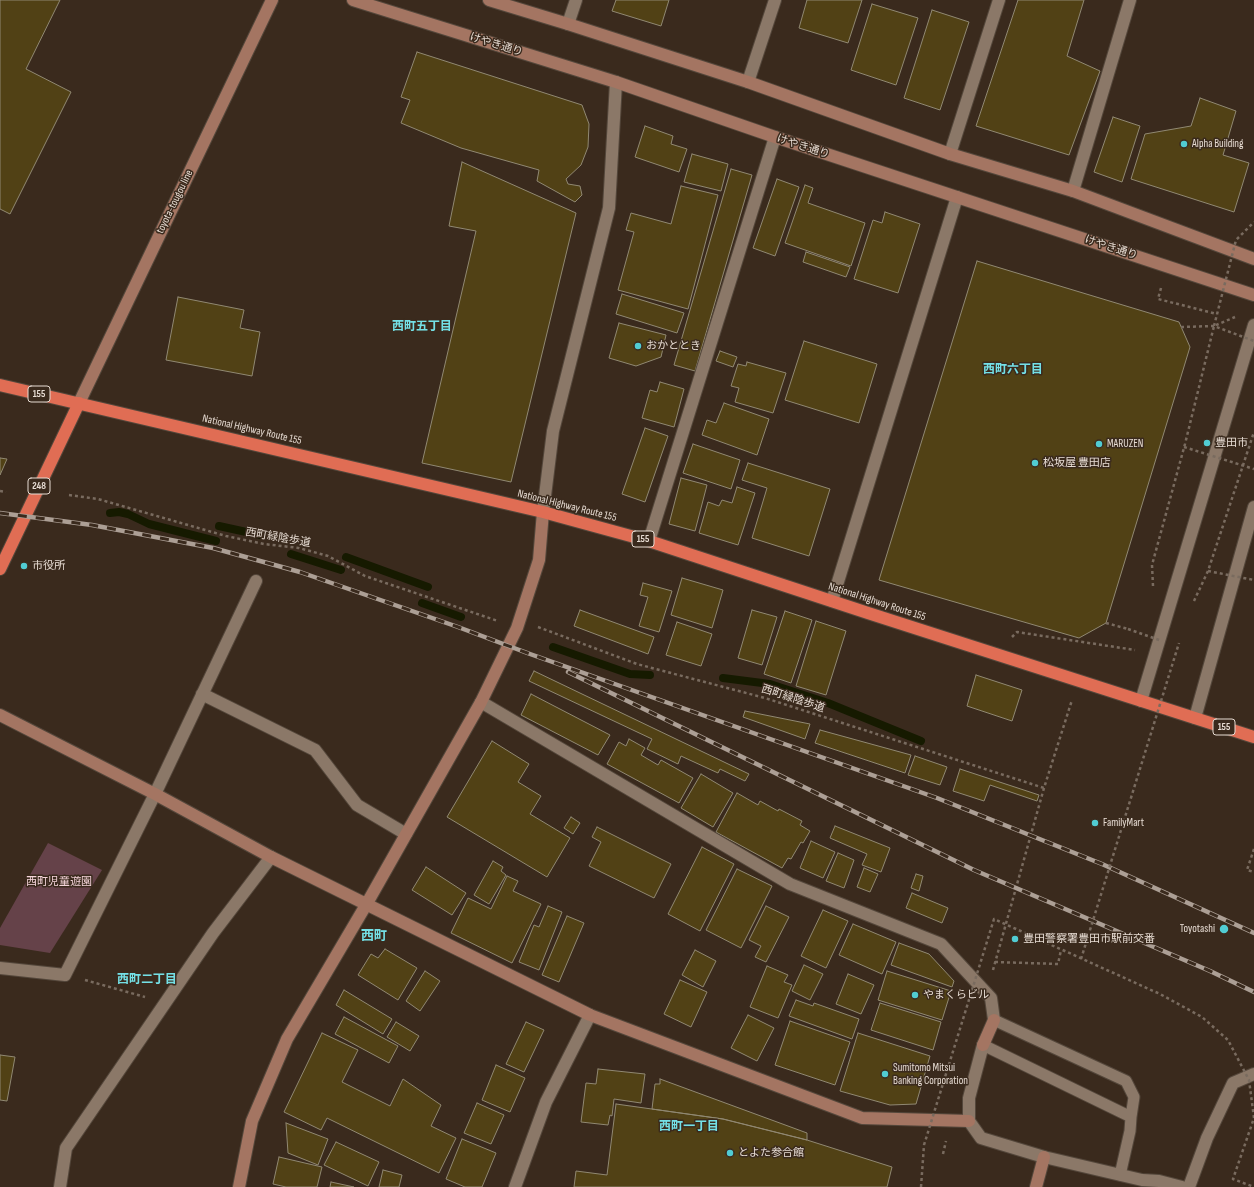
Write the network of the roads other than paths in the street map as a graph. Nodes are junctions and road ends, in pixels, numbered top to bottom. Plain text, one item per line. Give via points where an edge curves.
1 (272, 0) edge
2 (352, 0) edge
3 (489, 0) edge
4 (576, 0) edge
5 (775, 0) edge
6 (999, 0) edge
7 (1130, 0) edge
8 (568, 24) junction
9 (616, 82) junction
10 (748, 82) junction
11 (775, 137) junction
12 (950, 154) junction
13 (1073, 191) junction
14 (957, 197) junction
15 (1254, 259) edge
16 (1254, 295) edge
17 (1254, 325) edge
18 (0, 385) edge
19 (79, 403) junction
20 (1254, 507) edge
21 (543, 512) junction
22 (649, 541) junction
23 (0, 569) edge
24 (256, 581) dead end
25 (832, 601) junction
26 (202, 694) junction
27 (1141, 701) junction
28 (480, 702) junction
29 (0, 715) edge
30 (1195, 718) junction
31 (1254, 737) edge
32 (155, 794) junction
33 (406, 834) junction
34 (271, 858) junction
35 (366, 905) junction
36 (0, 968) edge
37 (590, 1015) junction
38 (994, 1020) junction
39 (983, 1045) junction
40 (1254, 1074) edge
41 (1130, 1117) junction
42 (969, 1121) junction
43 (1044, 1157) junction
44 (1120, 1175) junction
45 (60, 1187) edge
46 (239, 1187) edge
47 (515, 1187) edge
48 (1036, 1187) edge
49 (1182, 1187) edge
50 (1189, 1187) edge

1 - 19 street, toyota-tougou line
2 - 9 street, けやき通り
3 - 8 street
4 - 8 street
5 - 10 street
6 - 12 street
7 - 13 street
8 - 10 street
9 - 11 street, けやき通り
9 - 21 street via 609,208 553,431
10 - 12 street
11 - 14 street, けやき通り
11 - 22 street
12 - 13 street
13 - 15 street
14 - 16 street, けやき通り
14 - 25 street
17 - 27 street
18 - 19 highway, National Highway Route 155 / 155
19 - 21 highway, National Highway Route 155 / 155
19 - 23 highway, 248
20 - 30 street
21 - 22 highway, National Highway Route 155 / 155
21 - 28 street via 539,560 517,628
22 - 25 highway, National Highway Route 155 / 155
24 - 26 street
25 - 27 highway, National Highway Route 155 / 155
26 - 32 street
26 - 33 street via 315,750 357,805
27 - 30 highway, National Highway Route 155 / 155
28 - 33 street
28 - 38 street via 790,884 941,944 991,998
29 - 32 street
30 - 31 highway, National Highway Route 155 / 155
32 - 34 street
32 - 36 street via 65,975
33 - 35 street
34 - 35 street
34 - 45 street via 213,933 66,1148
35 - 37 street
35 - 46 street via 287,1039 252,1121
37 - 42 street via 862,1118
37 - 47 street via 546,1102
38 - 39 street
38 - 41 lane via 1126,1081 1134,1097
39 - 41 lane
39 - 42 street via 969,1098
40 - 50 street via 1233,1083 1207,1138
41 - 44 lane via 1130,1131
42 - 43 street via 981,1138
43 - 44 street
43 - 48 street
44 - 49 street

